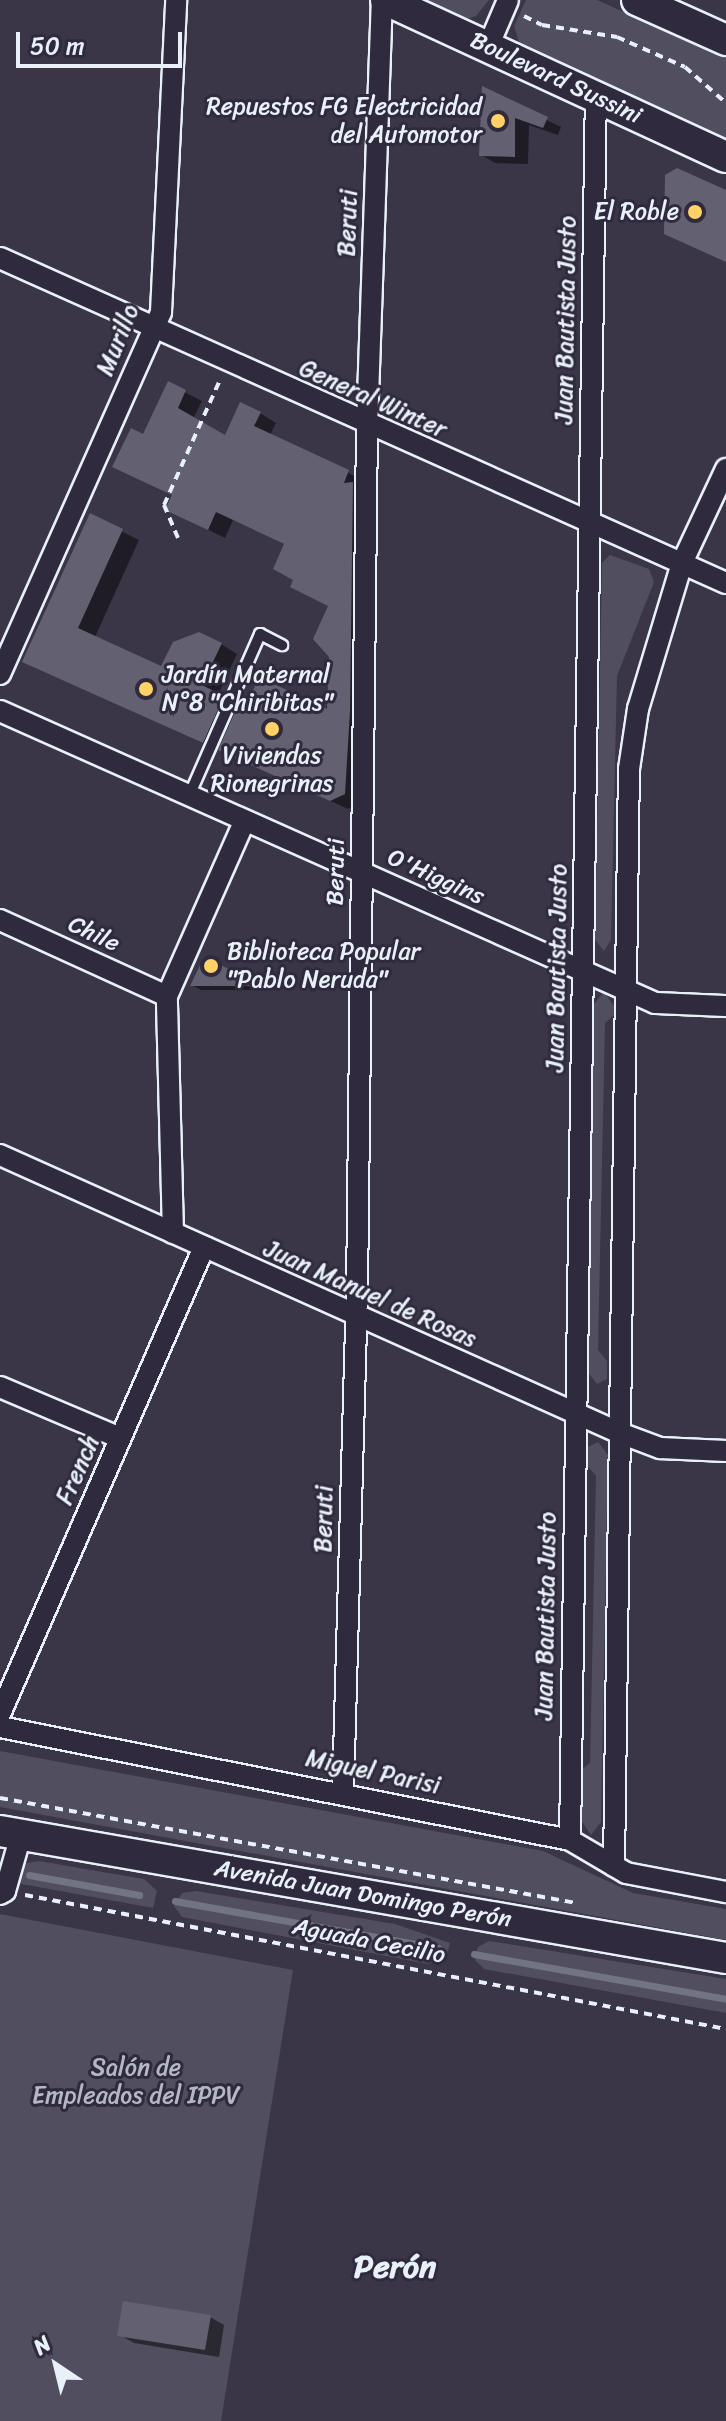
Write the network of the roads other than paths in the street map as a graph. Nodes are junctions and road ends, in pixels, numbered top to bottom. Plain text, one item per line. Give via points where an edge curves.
1 (176, 0) edge
2 (384, 0) edge
3 (637, 0) edge
4 (506, 4) edge
5 (726, 40) edge
6 (488, 47) junction
7 (596, 97) junction
8 (726, 157) edge
9 (0, 258) edge
10 (154, 329) junction
11 (367, 426) junction
12 (726, 469) edge
13 (589, 525) junction
14 (682, 563) junction
15 (726, 583) edge
16 (282, 645) dead end
17 (0, 674) edge
18 (0, 711) edge
19 (189, 796) junction
20 (244, 822) junction
21 (362, 873) junction
22 (0, 920) edge
23 (583, 971) junction
24 (623, 990) junction
25 (167, 996) junction
26 (726, 1006) edge
27 (0, 1155) edge
28 (173, 1233) junction
29 (204, 1247) junction
30 (356, 1317) junction
31 (0, 1387) edge
32 (574, 1414) junction
33 (620, 1433) junction
34 (120, 1438) junction
35 (726, 1451) edge
36 (0, 1714) edge
37 (0, 1727) edge
38 (343, 1792) junction
39 (11, 1833) edge
40 (570, 1840) junction
41 (614, 1866) junction
42 (3, 1892) edge
43 (726, 1892) edge
44 (726, 1958) edge

1 - 10 street, Murillo via 161,312
2 - 6 main road, Boulevard Sussini
2 - 11 street, Beruti
3 - 5 main road
4 - 6 street
6 - 7 main road, Boulevard Sussini
7 - 8 main road, Boulevard Sussini
7 - 13 street, Juan Bautista Justo
9 - 10 street, General Winter
10 - 11 street, General Winter
10 - 17 street, Murillo
11 - 13 street, General Winter
11 - 21 street, Beruti
12 - 14 street
13 - 14 street, General Winter
13 - 23 street, Juan Bautista Justo
14 - 15 street, General Winter
14 - 24 street via 638,709 629,769
16 - 19 lane via 260,634
18 - 19 street, O'Higgins
19 - 20 street, O'Higgins
20 - 21 street, O'Higgins
20 - 25 street
21 - 23 street, O'Higgins
21 - 30 street, Beruti
22 - 25 street, Chile
23 - 24 street, O'Higgins
23 - 32 street, Juan Bautista Justo
24 - 26 street, O'Higgins via 655,1003
24 - 33 street
25 - 28 street
27 - 28 street, Juan Manuel de Rosas
28 - 29 street, Juan Manuel de Rosas
29 - 30 street, Juan Manuel de Rosas
29 - 34 street, French
30 - 32 street, Juan Manuel de Rosas
30 - 38 street, Beruti
31 - 34 street
32 - 33 street, Juan Manuel de Rosas
32 - 40 street, Juan Bautista Justo
33 - 35 street, Juan Manuel de Rosas via 660,1448
33 - 41 street
34 - 36 street, French
37 - 38 street, Miguel Parisi
38 - 40 street, Miguel Parisi
39 - 42 street
39 - 44 main road, Avenida Juan Domingo Perón
40 - 41 street, Miguel Parisi
41 - 43 street, Miguel Parisi

